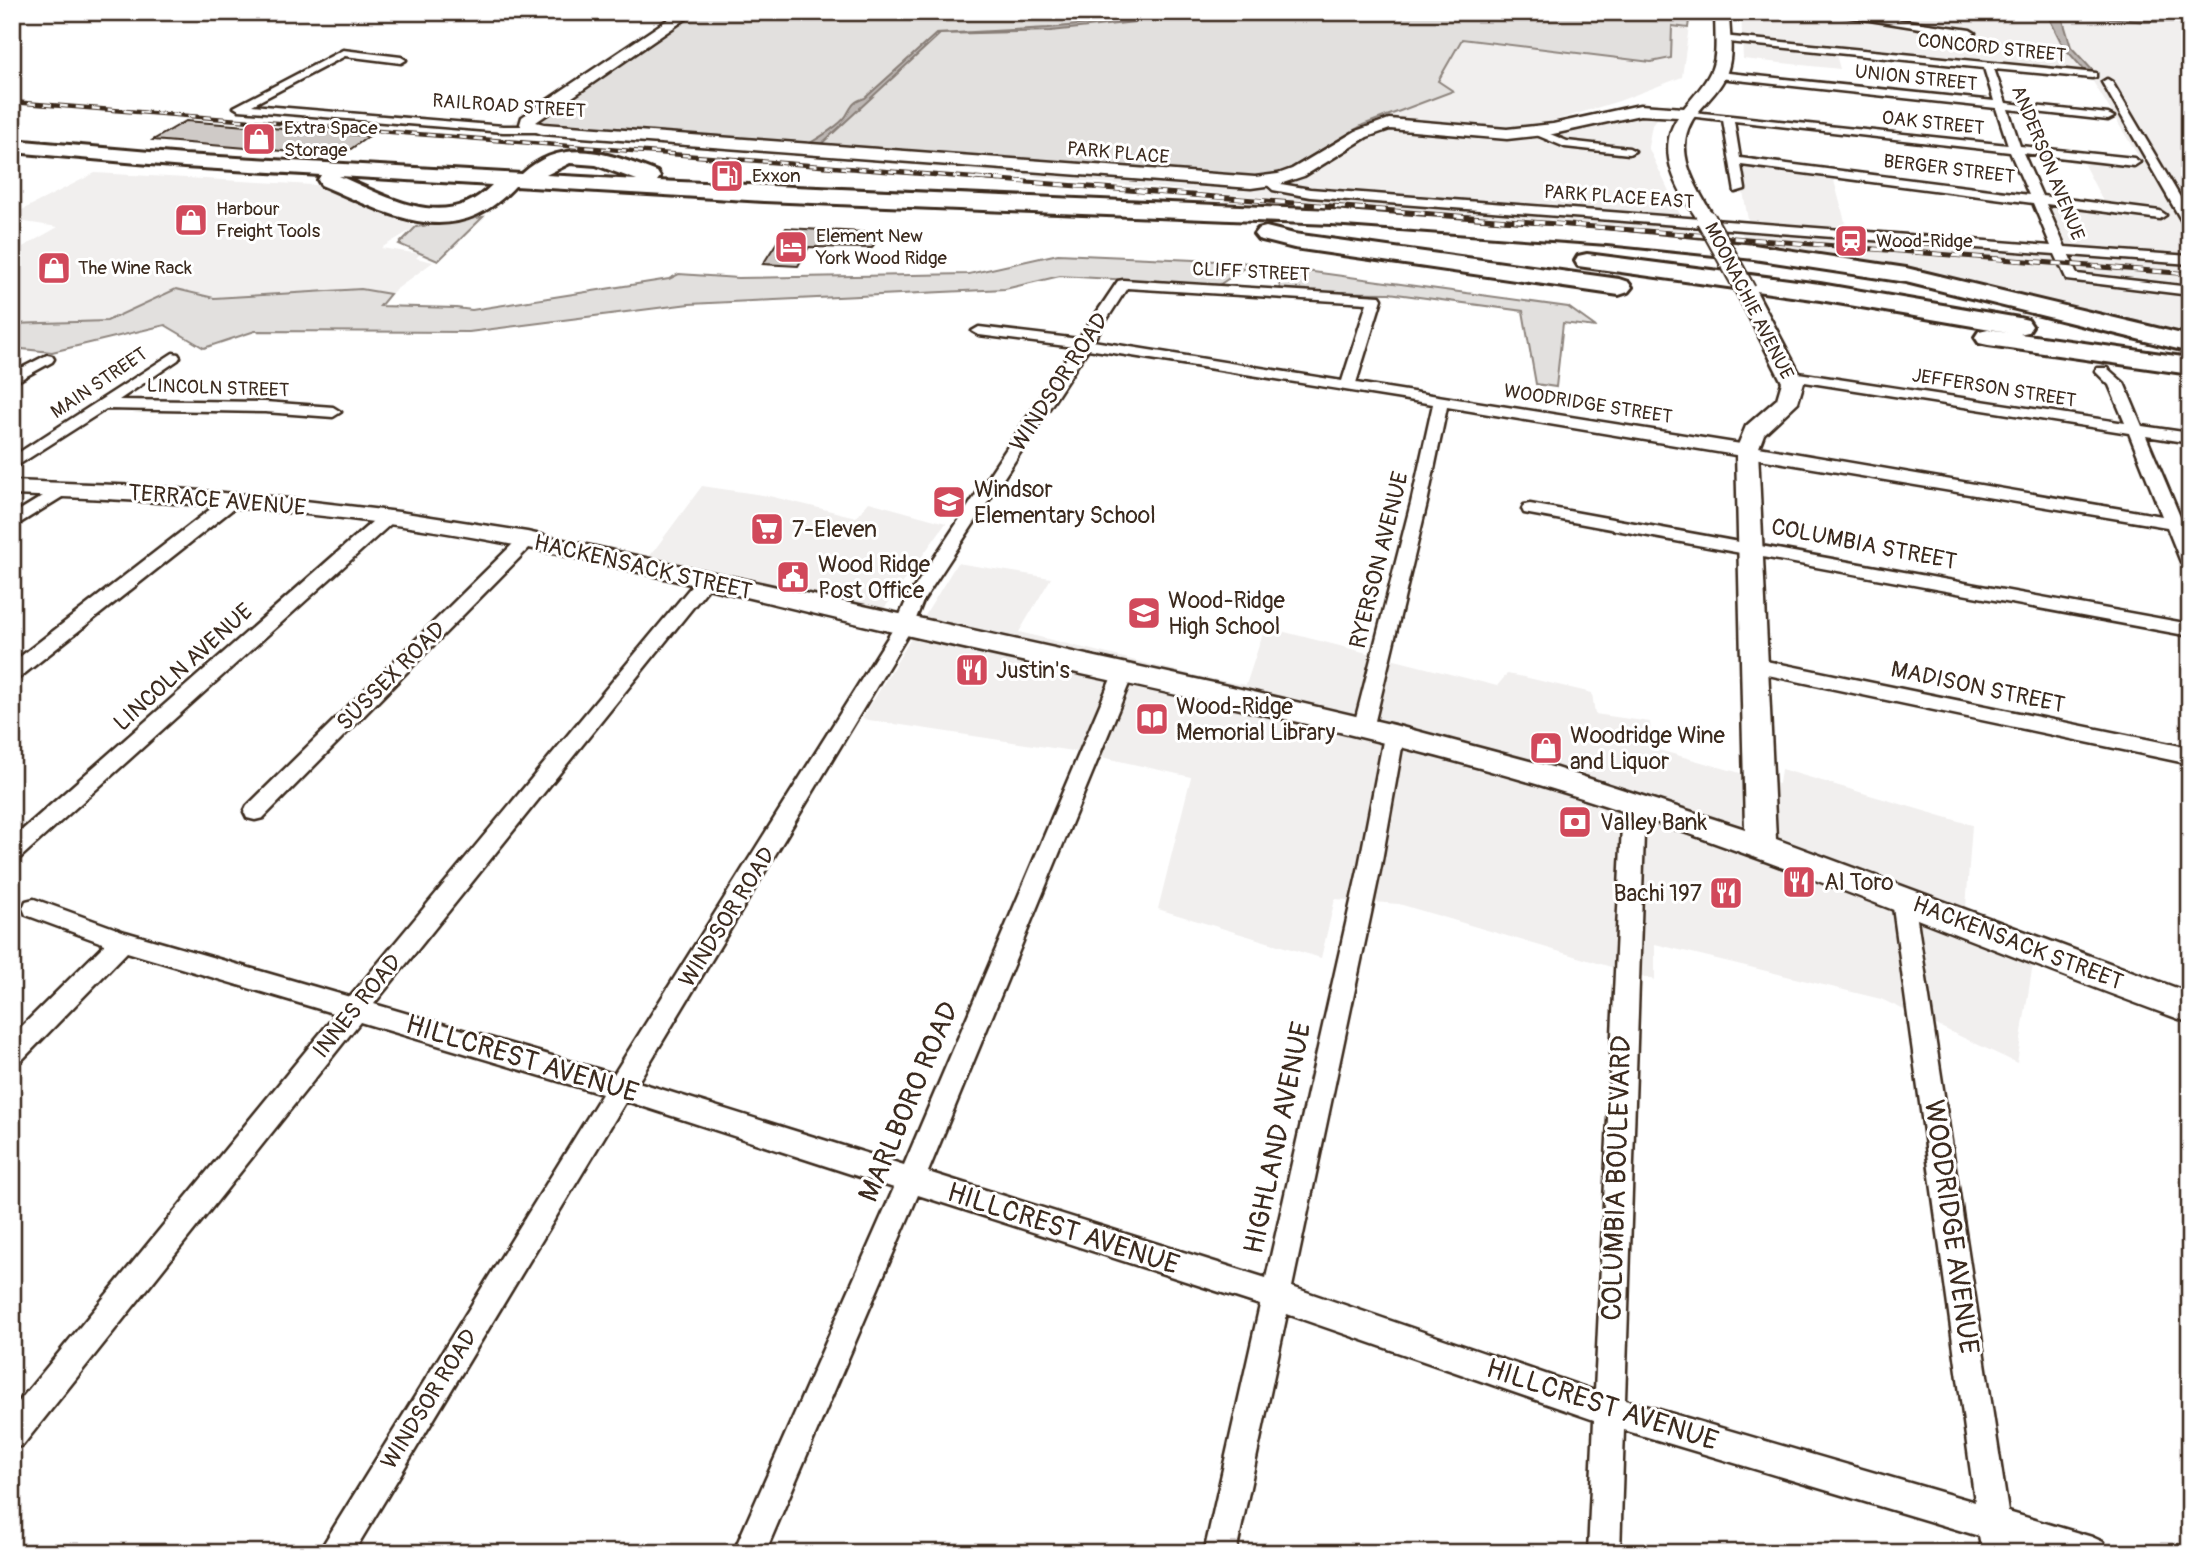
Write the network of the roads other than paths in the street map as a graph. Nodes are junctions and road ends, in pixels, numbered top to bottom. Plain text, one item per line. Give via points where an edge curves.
1 (689, 12) edge
2 (1722, 12) edge
3 (1824, 12) edge
4 (1970, 33) dead end
5 (1722, 39) junction
6 (401, 60) dead end
7 (1988, 65) junction
8 (1719, 75) junction
9 (2092, 75) dead end
10 (2107, 82) dead end
11 (1999, 105) junction
12 (1688, 113) junction
13 (1728, 117) junction
14 (2108, 117) dead end
15 (542, 129) junction
16 (1538, 132) junction
17 (12, 146) edge
18 (807, 149) joint
19 (2015, 149) junction
20 (1629, 152) dead end
21 (12, 156) edge
22 (1734, 161) junction
23 (2134, 162) dead end
24 (329, 180) junction
25 (1269, 181) junction
26 (516, 184) junction
27 (1739, 189) dead end
28 (2039, 200) junction
29 (1423, 201) joint
30 (937, 202) junction
31 (2160, 215) dead end
32 (2190, 225) edge
33 (1266, 234) junction
34 (1722, 248) junction
35 (2060, 250) junction
36 (2190, 260) edge
37 (1124, 284) joint
38 (2190, 291) edge
39 (1749, 298) junction
40 (979, 331) dead end
41 (1084, 344) junction
42 (2190, 345) edge
43 (173, 357) dead end
44 (2190, 358) edge
45 (47, 359) dead end
46 (2190, 366) edge
47 (2102, 371) dead end
48 (1791, 376) junction
49 (12, 380) edge
50 (1348, 386) junction
51 (1441, 401) junction
52 (102, 404) junction
53 (333, 412) dead end
54 (2135, 429) junction
55 (2190, 438) edge
56 (1747, 450) junction
57 (12, 464) edge
58 (12, 488) edge
59 (61, 490) junction
60 (232, 501) junction
61 (1530, 509) dead end
62 (387, 517) junction
63 (421, 522) joint
64 (12, 523) edge
65 (2173, 523) junction
66 (2190, 526) edge
67 (527, 540) junction
68 (1751, 548) junction
69 (2190, 562) edge
70 (705, 581) junction
71 (904, 626) junction
72 (2190, 630) edge
73 (1756, 666) junction
74 (12, 673) edge
75 (1123, 674) junction
76 (1363, 729) junction
77 (1394, 736) junction
78 (2190, 756) edge
79 (1634, 804) junction
80 (255, 811) dead end
81 (1761, 846) junction
82 (12, 852) edge
83 (1903, 900) junction
84 (34, 908) dead end
85 (123, 941) junction
86 (2190, 1008) edge
87 (355, 1009) junction
88 (12, 1053) edge
89 (621, 1088) junction
90 (911, 1180) junction
91 (1276, 1296) junction
92 (1608, 1410) junction
93 (12, 1434) edge
94 (1994, 1523) junction
95 (334, 1553) edge
96 (749, 1553) edge
97 (1220, 1553) edge
98 (1604, 1553) edge
99 (1998, 1553) edge
100 (2092, 1553) edge

1 - 15 main road via 528,120
2 - 5 main road
3 - 4 street
5 - 7 street, CONCORD STREET
5 - 8 main road
6 - 15 street, RAILROAD STREET via 343,53 239,107
7 - 9 street, CONCORD STREET
7 - 11 street, ANDERSON AVENUE
8 - 11 street, UNION STREET
8 - 12 main road, MOONACHIE AVENUE
10 - 32 street
11 - 14 street, UNION STREET
11 - 19 street, ANDERSON AVENUE
12 - 13 street, OAK STREET
12 - 16 main road via 1640,110
12 - 34 main road, MOONACHIE AVENUE, bridge via 1675,134 1675,157
13 - 19 street, OAK STREET
13 - 22 street
15 - 18 main road, RAILROAD STREET
16 - 20 street via 1565,144
16 - 25 main road via 1494,134 1389,124 1371,129 1297,173
17 - 26 highway
18 - 25 main road, PARK PLACE via 1228,183
19 - 23 street, OAK STREET
19 - 28 street, ANDERSON AVENUE
21 - 24 highway
22 - 27 street
22 - 28 street, BERGER STREET
24 - 26 highway
24 - 26 highway via 423,217 465,212
25 - 29 street, PARK PLACE via 1296,191
26 - 30 highway
26 - 33 highway
28 - 31 street, BERGER STREET
28 - 35 street, ANDERSON AVENUE
29 - 35 street, PARK PLACE EAST
30 - 34 highway via 1318,216
30 - 42 highway via 1336,227 1622,253 1816,279
33 - 39 highway
33 - 44 highway via 1462,248 1707,275
34 - 39 main road, MOONACHIE AVENUE, bridge
34 - 42 highway via 1906,275
35 - 36 street, PARK PLACE EAST
35 - 38 street, ANDERSON AVENUE via 2071,277
37 - 41 street, WINDSOR ROAD
37 - 50 street, CLIFF STREET via 1375,299
39 - 46 highway
39 - 48 main road, MOONACHIE AVENUE
40 - 41 street, WOODRIDGE STREET
41 - 50 street, WOODRIDGE STREET
41 - 71 street, WINDSOR ROAD via 914,601
43 - 52 street, MAIN STREET
45 - 49 street
47 - 54 street via 2116,383
48 - 54 street, JEFFERSON STREET
48 - 56 main road, MOONACHIE AVENUE via 1787,402 1754,431
50 - 51 street, WOODRIDGE STREET
51 - 56 street, WOODRIDGE STREET
51 - 76 street, RYERSON AVENUE
52 - 53 street, LINCOLN STREET
52 - 57 street, MAIN STREET
54 - 55 street, JEFFERSON STREET
54 - 65 street
56 - 65 street, WOODRIDGE STREET
56 - 68 main road
58 - 59 main road, TERRACE AVENUE
59 - 60 main road, TERRACE AVENUE
59 - 64 street
60 - 62 main road, TERRACE AVENUE
60 - 74 street
61 - 68 street, COLUMBIA STREET
62 - 63 main road, TERRACE AVENUE
62 - 82 street, LINCOLN AVENUE
63 - 67 main road, HACKENSACK STREET
65 - 66 street, WOODRIDGE STREET
65 - 69 street
67 - 70 main road, HACKENSACK STREET
67 - 80 street, SUSSEX ROAD
68 - 72 street, COLUMBIA STREET
68 - 73 main road
70 - 71 main road, HACKENSACK STREET
70 - 87 street, INNES ROAD
71 - 75 main road, HACKENSACK STREET
71 - 89 street, WINDSOR ROAD
73 - 78 street, MADISON STREET
73 - 81 main road
75 - 76 main road, HACKENSACK STREET
75 - 90 street, MARLBORO ROAD
76 - 77 main road, HACKENSACK STREET
77 - 79 main road, HACKENSACK STREET
77 - 91 street, HIGHLAND AVENUE
79 - 81 main road, HACKENSACK STREET
79 - 92 street, COLUMBIA BOULEVARD
81 - 83 main road, HACKENSACK STREET
83 - 86 main road, HACKENSACK STREET
83 - 94 street, WOODRIDGE AVENUE
84 - 85 street, HILLCREST AVENUE
85 - 87 street, HILLCREST AVENUE
85 - 88 street
87 - 89 street, HILLCREST AVENUE
87 - 93 street, INNES ROAD
89 - 90 street, HILLCREST AVENUE
89 - 95 street, WINDSOR ROAD
90 - 91 street, HILLCREST AVENUE
90 - 96 street, MARLBORO ROAD
91 - 92 street, HILLCREST AVENUE
91 - 97 street, HIGHLAND AVENUE
92 - 94 street, HILLCREST AVENUE
92 - 98 street, COLUMBIA BOULEVARD
94 - 99 street, WOODRIDGE AVENUE
94 - 100 street, HILLCREST AVENUE

